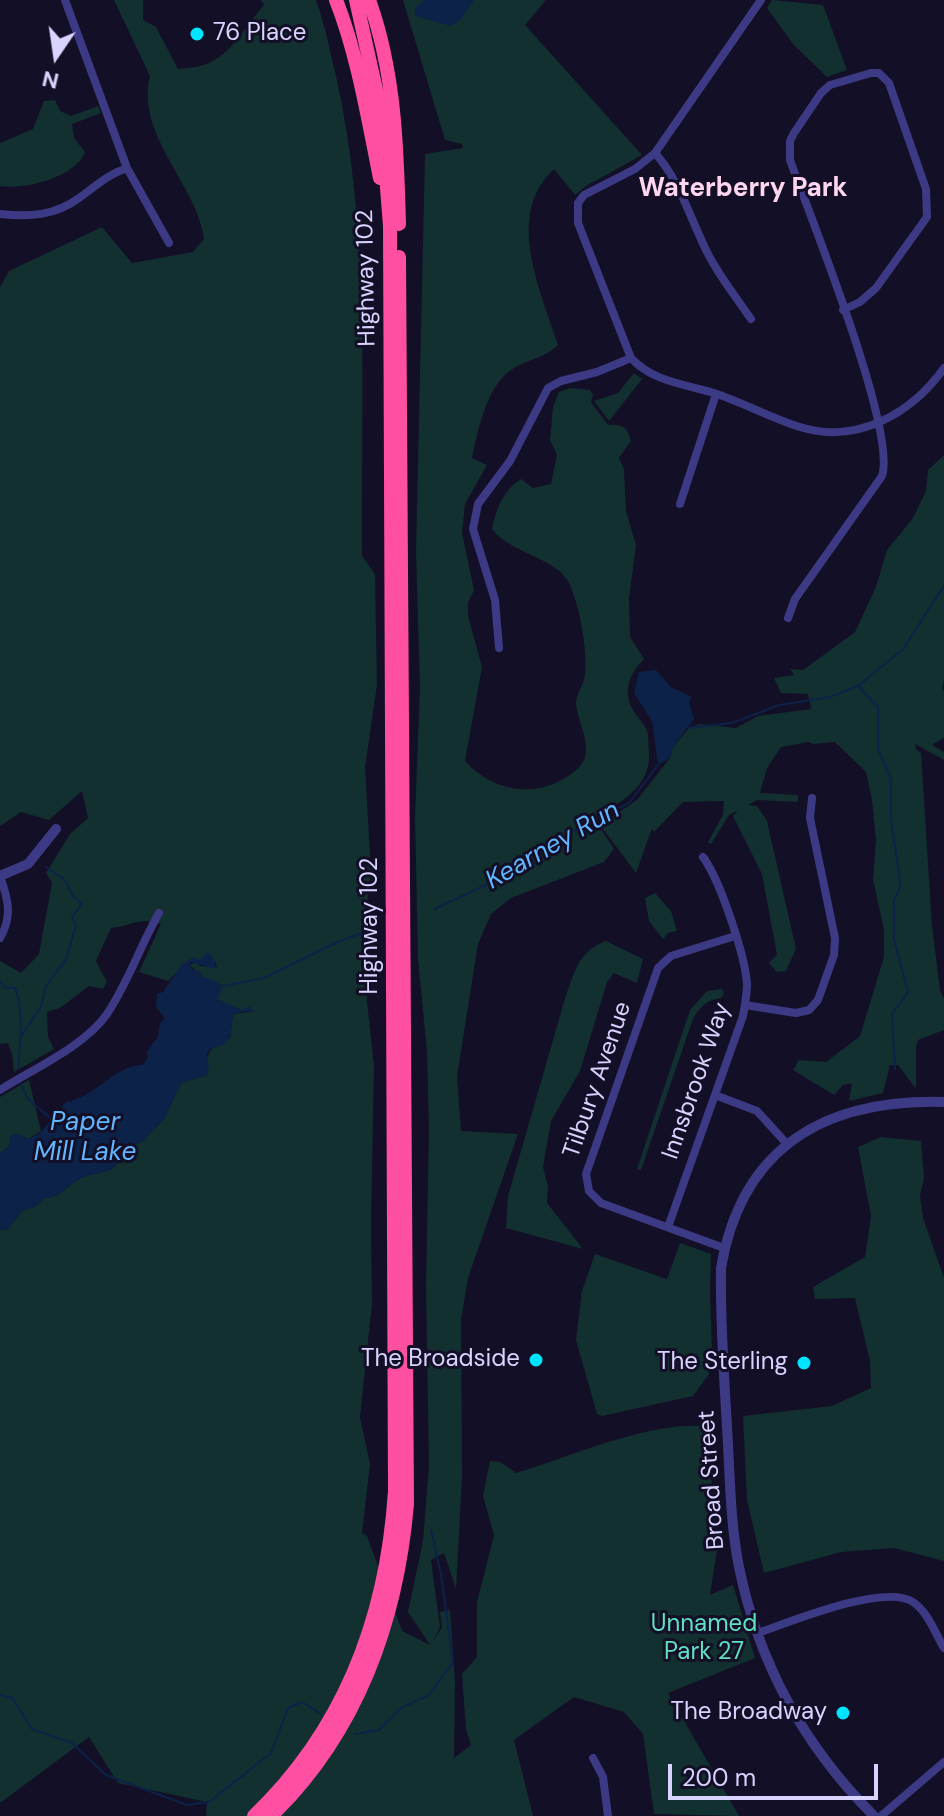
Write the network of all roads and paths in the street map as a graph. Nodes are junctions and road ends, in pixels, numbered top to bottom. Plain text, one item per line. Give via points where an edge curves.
1 (65, 0) edge
2 (336, 0) edge
3 (356, 0) edge
4 (371, 0) edge
5 (761, 0) edge
6 (655, 153) junction
7 (127, 168) junction
8 (0, 214) edge
9 (390, 226) junction
10 (169, 243) dead end
11 (843, 310) junction
12 (751, 319) dead end
13 (631, 358) junction
14 (944, 368) edge
15 (716, 394) junction
16 (878, 423) junction
17 (680, 504) dead end
18 (788, 618) dead end
19 (499, 648) dead end
20 (812, 798) dead end
21 (56, 829) dead end
22 (703, 857) dead end
23 (0, 876) edge
24 (159, 913) dead end
25 (735, 936) junction
26 (0, 938) edge
27 (745, 1005) junction
28 (0, 1090) edge
29 (715, 1095) junction
30 (944, 1102) edge
31 (787, 1144) junction
32 (668, 1227) junction
33 (724, 1248) junction
34 (758, 1633) junction
35 (944, 1648) edge
36 (593, 1758) dead end
37 (944, 1762) edge
38 (254, 1816) edge
39 (271, 1816) edge
40 (608, 1816) edge
41 (874, 1816) edge
42 (881, 1816) edge

1 - 7 street
2 - 9 highway
3 - 9 highway, Highway 102 via 381,112
4 - 39 highway, Highway 102 via 394,116 398,169 407,1504 399,1571 364,1684 319,1761
5 - 6 street
6 - 12 street via 666,165 720,275
6 - 13 street via 584,195 576,212
7 - 8 street via 55,211
7 - 10 street
9 - 38 highway, Highway 102 via 393,1529 379,1605 352,1677 310,1751
11 - 11 street via 876,288 927,217 926,189 889,83 879,73 830,85 790,141 790,160
11 - 16 street
13 - 15 street via 653,376
13 - 19 street via 548,388 517,449 478,504 473,529 495,600
14 - 16 street via 911,404
15 - 16 street via 802,428 845,431
15 - 17 street
16 - 18 street via 885,461 882,476 795,599
20 - 27 street via 810,818 834,955 818,1000 809,1010 796,1013
21 - 23 street via 28,864
22 - 25 street, Innsbrook Way via 720,888
23 - 26 street via 9,903
24 - 28 street via 97,1026
25 - 27 street, Innsbrook Way via 746,975
25 - 32 street, Tilbury Avenue via 661,963 587,1168 587,1187 597,1200
27 - 29 street, Innsbrook Way
29 - 31 street via 757,1111
29 - 32 street, Innsbrook Way
30 - 31 street, Broad Street via 868,1106 830,1119
31 - 33 street, Broad Street via 747,1193
32 - 33 street, Tilbury Avenue
33 - 34 street, Broad Street via 720,1296 733,1520 739,1566
34 - 35 street via 841,1604 891,1597 913,1602
34 - 41 street, Broad Street via 800,1726 834,1774
36 - 40 street via 603,1777
37 - 42 street

